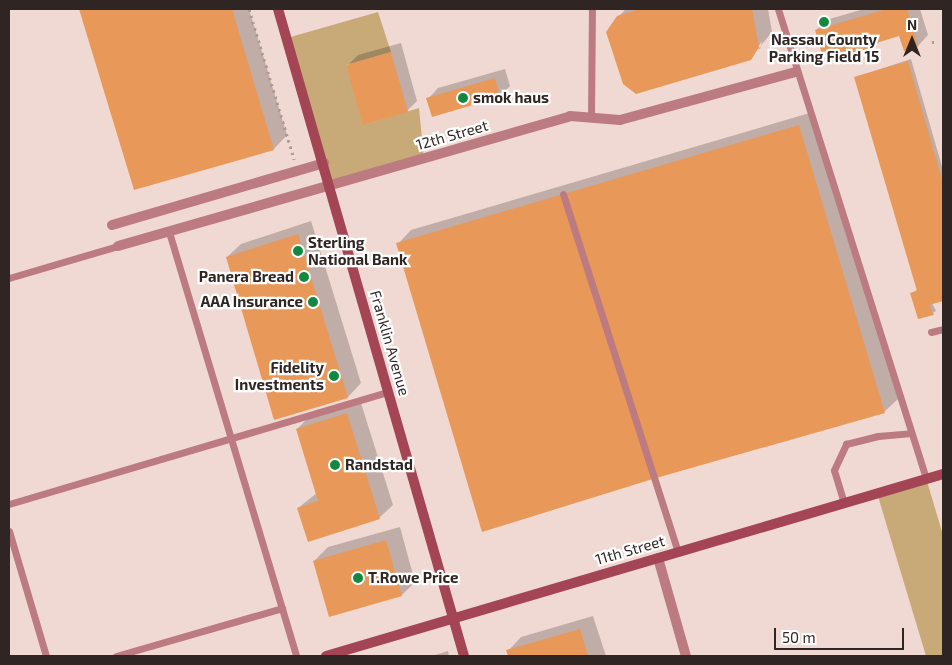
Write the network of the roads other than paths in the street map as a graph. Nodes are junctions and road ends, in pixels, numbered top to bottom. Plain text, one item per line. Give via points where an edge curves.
1 (278, 9) edge
2 (592, 9) edge
3 (778, 9) edge
4 (796, 72) junction
5 (591, 118) junction
6 (324, 163) junction
7 (331, 186) junction
8 (563, 194) dead end
9 (112, 225) dead end
10 (169, 232) junction
11 (118, 246) joint
12 (9, 278) edge
13 (943, 329) edge
14 (931, 332) dead end
15 (388, 392) junction
16 (911, 433) junction
17 (231, 438) junction
18 (943, 474) edge
19 (926, 478) junction
20 (844, 503) junction
21 (9, 504) edge
22 (9, 531) edge
23 (678, 552) junction
24 (658, 558) junction
25 (282, 608) junction
26 (453, 619) junction
27 (46, 656) edge
28 (116, 656) edge
29 (296, 656) edge
30 (326, 656) edge
31 (464, 656) edge
32 (686, 656) edge

1 - 6 main road, Franklin Avenue
2 - 5 lane
3 - 4 lane
4 - 5 street, 12th Street via 620,120
4 - 16 lane
5 - 7 street, 12th Street via 570,116
6 - 7 main road, Franklin Avenue
6 - 9 street
7 - 10 street, 12th Street
7 - 15 main road, Franklin Avenue
8 - 23 lane
10 - 11 street, 12th Street
10 - 17 lane
11 - 12 lane
13 - 14 lane
15 - 17 lane
15 - 26 main road, Franklin Avenue
16 - 19 lane
16 - 20 lane via 878,436 846,444 834,470
17 - 21 lane
17 - 25 lane
18 - 19 main road, 11th Street
19 - 20 main road, 11th Street
20 - 23 main road, 11th Street
22 - 27 lane
23 - 24 main road, 11th Street
24 - 26 main road, 11th Street
24 - 32 street
25 - 28 lane
25 - 29 lane
26 - 30 main road, 11th Street
26 - 31 main road, Franklin Avenue

